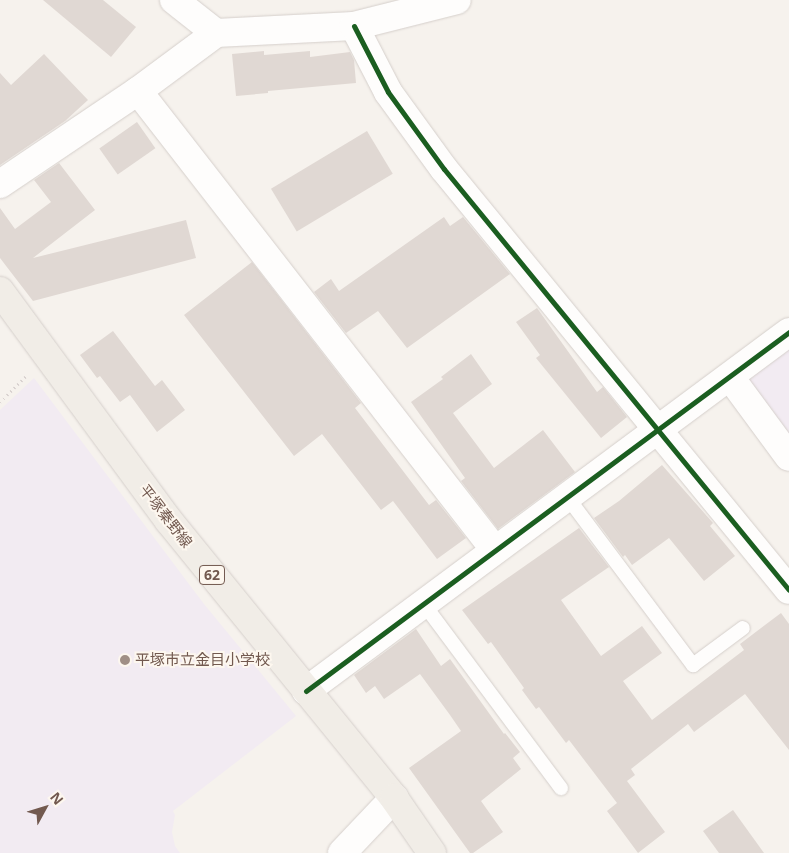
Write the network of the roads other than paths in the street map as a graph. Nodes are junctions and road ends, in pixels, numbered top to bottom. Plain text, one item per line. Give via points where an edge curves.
1 (174, 0) edge
2 (457, 0) edge
3 (354, 26) junction
4 (216, 33) junction
5 (138, 91) junction
6 (0, 184) edge
7 (0, 291) edge
8 (789, 332) edge
9 (730, 377) junction
10 (658, 430) junction
11 (789, 457) edge
12 (568, 498) junction
13 (495, 550) junction
14 (789, 590) edge
15 (423, 603) junction
16 (743, 628) dead end
17 (306, 691) junction
18 (561, 788) dead end
19 (394, 798) junction
20 (342, 853) edge
21 (432, 853) edge

1 - 4 street
2 - 3 street
3 - 4 street
3 - 10 street via 388,92 444,169
4 - 5 street
5 - 6 street
5 - 13 street
7 - 17 main road, 平塚秦野線 / 62 via 168,521
8 - 9 street
9 - 10 street
9 - 11 street
10 - 12 street
10 - 14 street
12 - 13 street
12 - 16 lane via 693,665
13 - 15 street
15 - 17 street
15 - 18 lane
17 - 19 main road, 平塚秦野線 / 62
19 - 20 street
19 - 21 main road, 平塚秦野線 / 62

